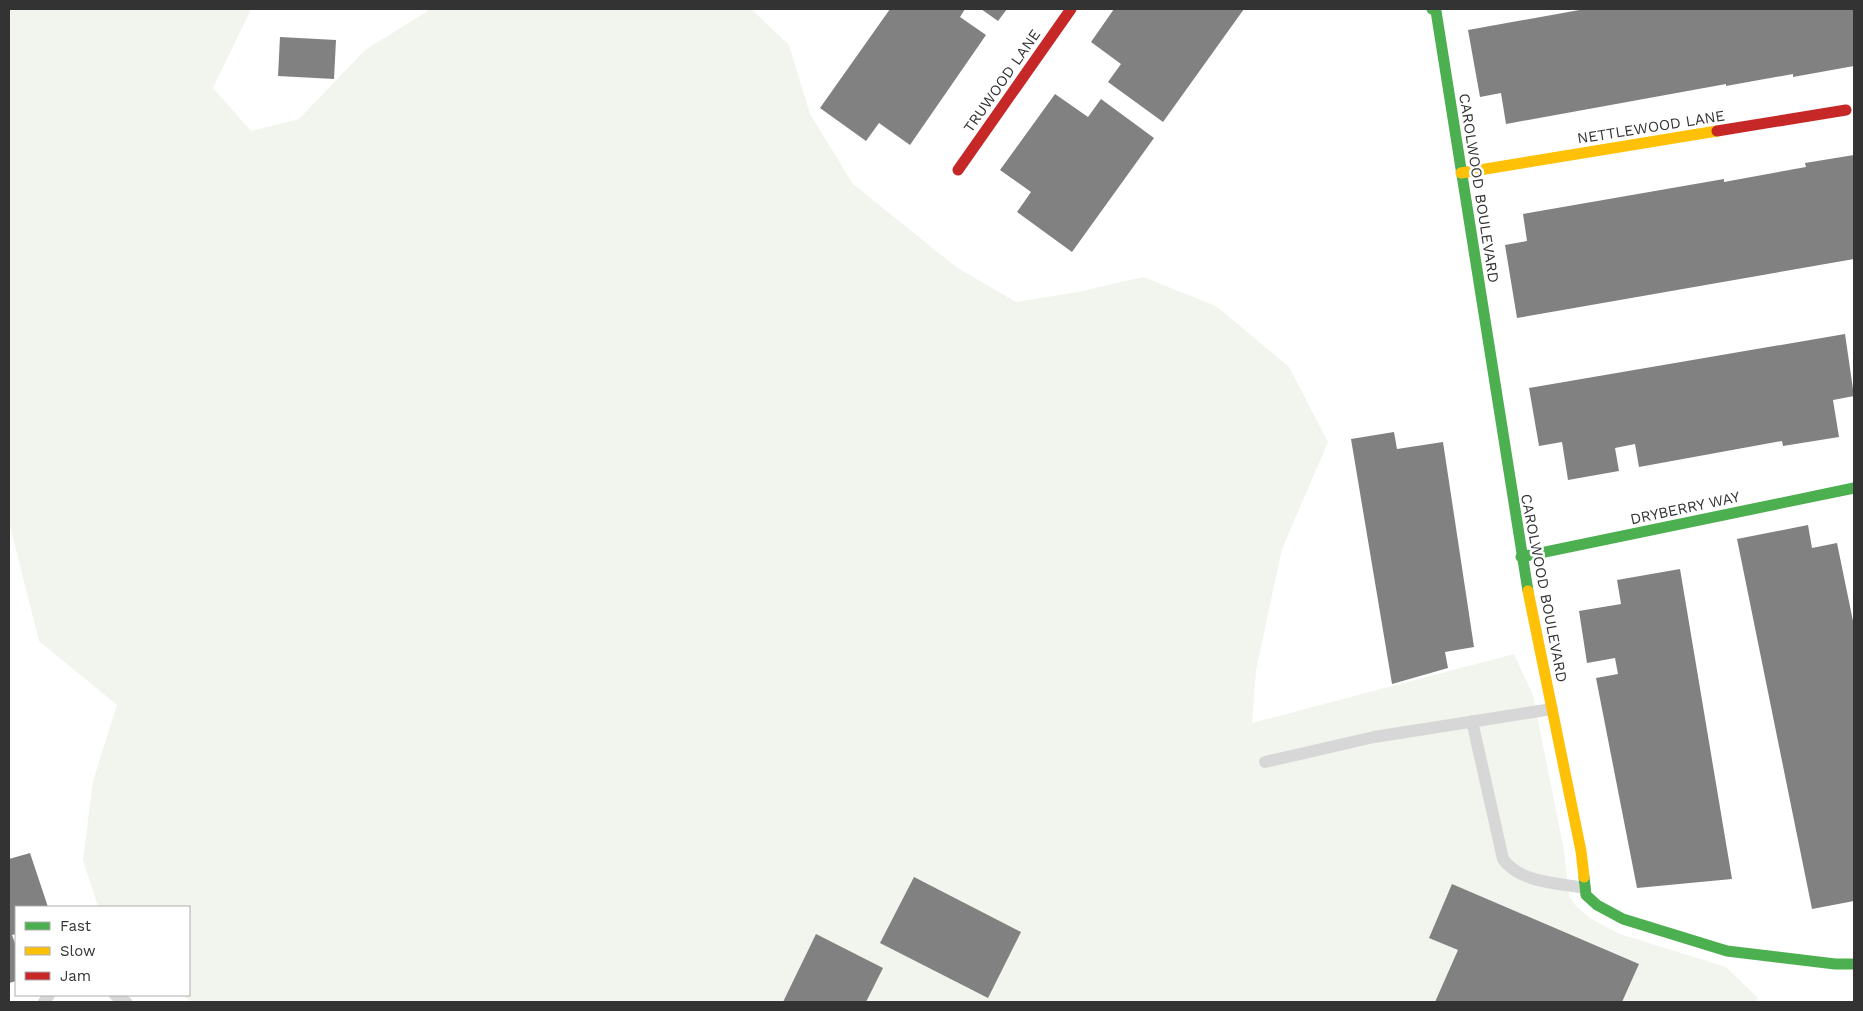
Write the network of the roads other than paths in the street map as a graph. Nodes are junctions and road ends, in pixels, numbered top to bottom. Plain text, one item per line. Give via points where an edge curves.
1 (1071, 9) edge
2 (1432, 9) edge
3 (1846, 110) dead end
4 (958, 170) dead end
5 (1461, 173) junction
6 (1854, 488) edge
7 (1522, 557) junction
8 (1552, 709) junction
9 (1472, 722) junction
10 (1265, 762) dead end
11 (1585, 888) junction
12 (1854, 964) edge

1 - 4 street, TRUWOOD LANE
2 - 5 street, CAROLWOOD BOULEVARD via 1436,11
3 - 5 street, NETTLEWOOD LANE
5 - 7 street, CAROLWOOD BOULEVARD
6 - 7 street, DRYBERRY WAY
7 - 8 street, CAROLWOOD BOULEVARD
8 - 9 lane
8 - 11 street, CAROLWOOD BOULEVARD via 1581,851
9 - 10 lane via 1374,737
9 - 11 lane via 1502,859 1509,869 1529,878
11 - 12 street via 1586,895 1598,905 1624,919 1726,951

